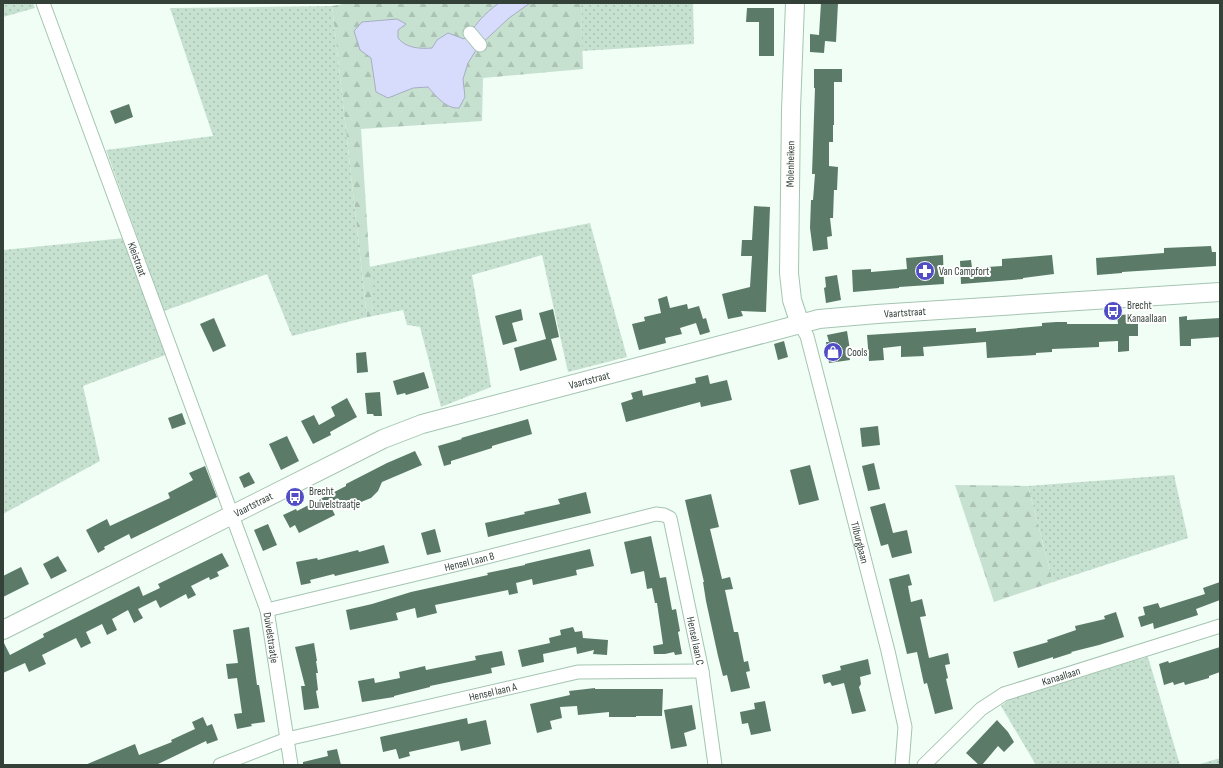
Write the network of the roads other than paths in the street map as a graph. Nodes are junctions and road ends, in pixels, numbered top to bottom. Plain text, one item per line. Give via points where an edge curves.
1 (43, 3) edge
2 (795, 3) edge
3 (470, 33) dead end
4 (480, 44) dead end
5 (1220, 292) edge
6 (800, 324) junction
7 (233, 515) junction
8 (670, 518) joint
9 (267, 610) junction
10 (1220, 626) edge
11 (3, 630) edge
12 (702, 671) junction
13 (287, 739) junction
14 (220, 765) edge
15 (291, 765) edge
16 (715, 765) edge
17 (902, 765) edge
18 (924, 765) edge

1 - 7 street, Kleistraat
2 - 6 main road, Molenheiken via 789,273 792,300
3 - 4 street
5 - 6 main road, Vaartstraat via 877,314 820,319
6 - 7 main road, Vaartstraat via 422,424 383,440
6 - 17 street, Tilburgbaan via 807,336 888,651 905,727
7 - 9 street, Duivelstraatje
7 - 11 main road, Vaartstraat
8 - 9 street, Hensel Laan B via 664,514 656,514
8 - 12 street, Hensel laan C
9 - 13 street, Duivelstraatje
10 - 18 street, Kanaallaan via 1004,694 981,709
12 - 13 street, Hensel laan A via 578,672
12 - 16 street, Hensel laan C
13 - 14 street, Hensel laan A
13 - 15 street, Duivelstraatje

